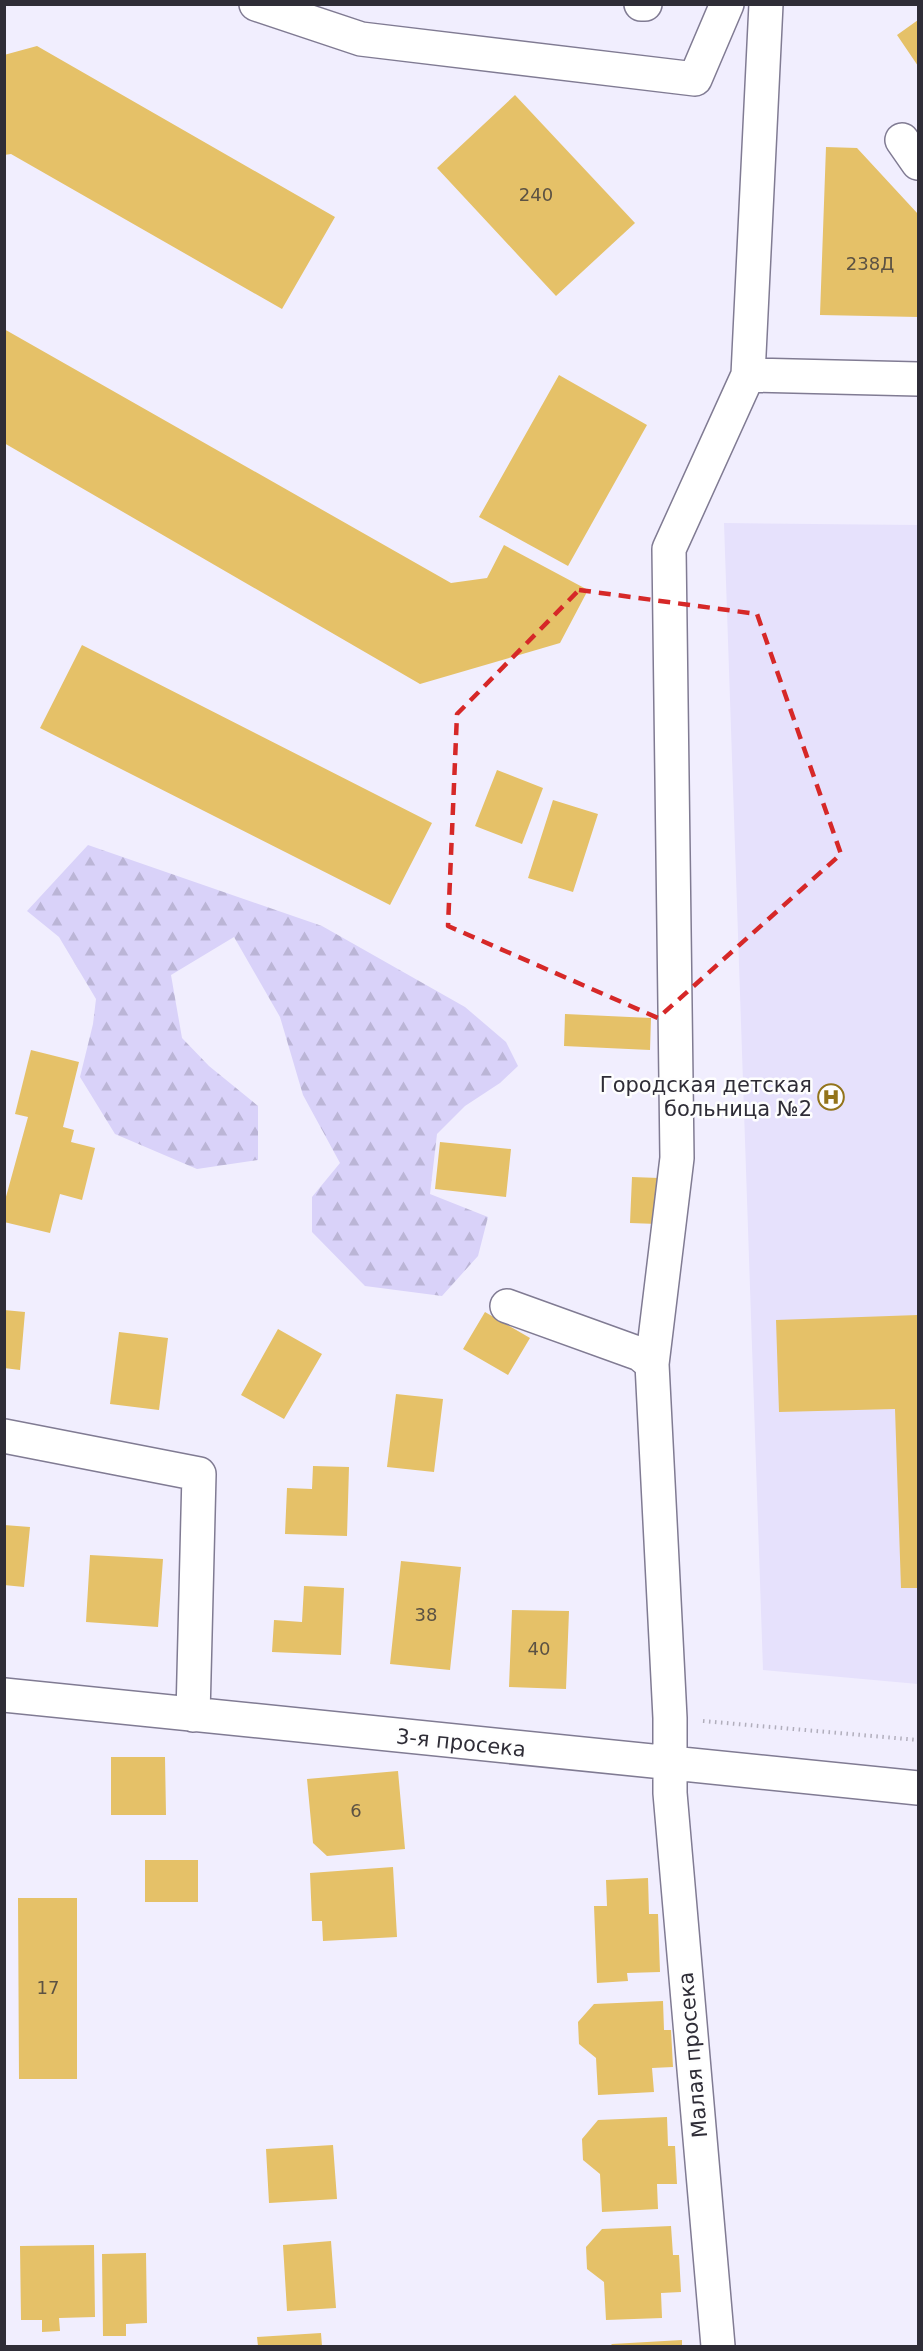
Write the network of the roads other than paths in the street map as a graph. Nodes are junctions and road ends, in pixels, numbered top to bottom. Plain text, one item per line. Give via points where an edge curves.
1 (256, 4) edge
2 (727, 4) edge
3 (766, 4) edge
4 (748, 375) junction
5 (918, 378) edge
6 (507, 1306) dead end
7 (652, 1364) junction
8 (4, 1436) edge
9 (4, 1695) edge
10 (193, 1715) junction
11 (671, 1764) junction
12 (918, 1788) edge
13 (718, 2346) edge

1 - 2 street via 361,39 695,79
3 - 4 street
4 - 5 street
4 - 7 street, Малая просека via 669,549 677,1158
6 - 7 street via 640,1354
7 - 11 street, Малая просека
8 - 10 street via 199,1474
9 - 10 street, 3-я просека
10 - 11 street, 3-я просека
11 - 12 street, 3-я просека
11 - 13 street, Малая просека via 671,1804

